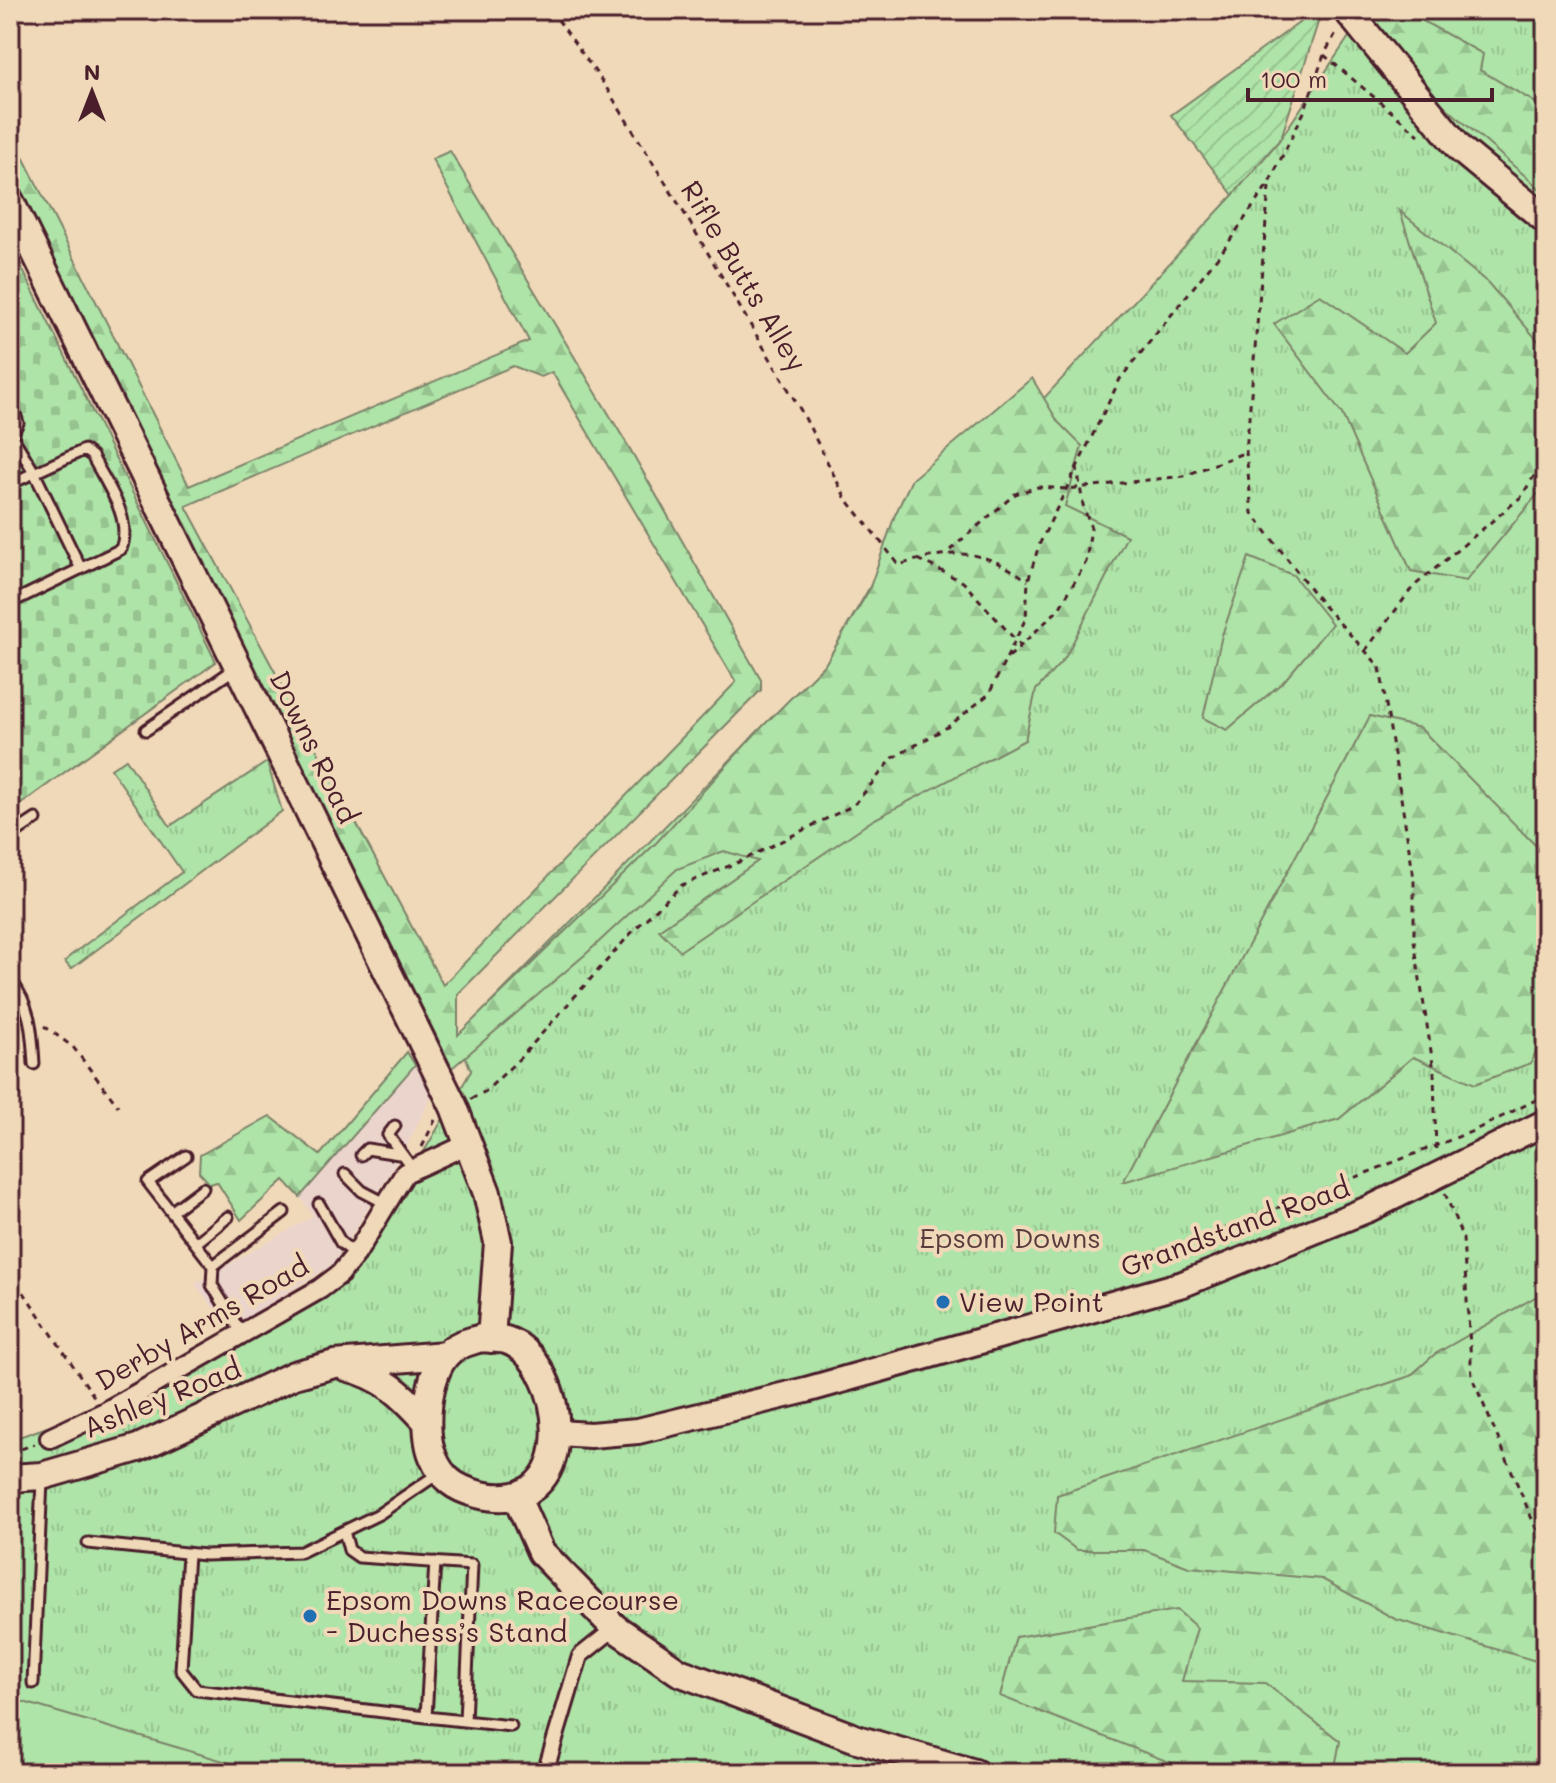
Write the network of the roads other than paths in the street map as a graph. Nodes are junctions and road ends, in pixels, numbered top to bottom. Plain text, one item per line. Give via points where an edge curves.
1 (1347, 11) edge
2 (10, 201) edge
3 (1546, 220) edge
4 (10, 397) edge
5 (11, 437) edge
6 (34, 472) junction
7 (10, 484) edge
8 (81, 569) junction
9 (10, 603) edge
10 (239, 666) junction
11 (146, 730) dead end
12 (36, 819) dead end
13 (10, 836) edge
14 (10, 979) edge
15 (34, 1064) dead end
16 (1546, 1122) edge
17 (395, 1126) dead end
18 (468, 1144) junction
19 (361, 1155) dead end
20 (186, 1156) dead end
21 (411, 1161) junction
22 (345, 1174) dead end
23 (203, 1188) dead end
24 (385, 1203) junction
25 (319, 1204) dead end
26 (171, 1212) junction
27 (284, 1212) dead end
28 (228, 1217) dead end
29 (196, 1243) junction
30 (356, 1254) junction
31 (213, 1266) junction
32 (242, 1334) junction
33 (491, 1339) junction
34 (445, 1355) junction
35 (335, 1364) junction
36 (427, 1422) junction
37 (558, 1433) junction
38 (50, 1438) road end
39 (439, 1473) junction
40 (42, 1476) junction
41 (10, 1478) edge
42 (516, 1496) junction
43 (344, 1531) junction
44 (88, 1543) dead end
45 (188, 1553) junction
46 (435, 1562) junction
47 (615, 1628) junction
48 (33, 1683) dead end
49 (426, 1717) junction
50 (465, 1721) junction
51 (511, 1726) dead end
52 (545, 1773) edge
53 (975, 1773) edge

1 - 3 main road via 1460,149
2 - 10 main road, Downs Road
4 - 5 lane via 18,423
5 - 6 lane
6 - 7 lane
6 - 8 lane
6 - 8 lane via 84,450 125,522 121,549
8 - 9 lane
10 - 11 lane
10 - 18 main road, Downs Road
12 - 13 lane
14 - 15 lane via 31,1016
16 - 37 street, Grandstand Road via 1438,1177 1183,1284 806,1390 638,1431
17 - 21 lane via 388,1135
18 - 21 street
18 - 33 main road, Downs Road via 498,1242
19 - 21 lane via 367,1149
20 - 26 lane via 148,1182
21 - 24 street, Derby Arms Road
22 - 24 lane
23 - 26 lane
24 - 30 street, Derby Arms Road
25 - 30 lane via 341,1243
26 - 29 lane
27 - 31 lane
28 - 29 lane
29 - 31 lane
30 - 32 street, Derby Arms Road via 320,1289
31 - 32 lane via 212,1285
32 - 38 street, Derby Arms Road
33 - 34 main road via 458,1345
33 - 37 main road via 507,1340 530,1357 549,1393
34 - 35 main road, Ashley Road
34 - 36 main road via 429,1393
35 - 36 main road via 370,1373 396,1388
35 - 40 main road, Ashley Road via 294,1375 138,1448
36 - 39 main road via 429,1449
37 - 42 main road via 549,1472
39 - 42 main road via 459,1489 496,1499
39 - 43 lane
40 - 41 main road, Ashley Road
40 - 48 lane
42 - 47 main road via 541,1552
43 - 45 lane via 301,1552
43 - 46 lane via 349,1550 359,1557
44 - 45 lane
45 - 49 lane via 181,1670 197,1690
46 - 49 lane
46 - 50 lane via 472,1565
47 - 52 street via 580,1656
47 - 53 main road via 679,1672 857,1739
49 - 50 lane
50 - 51 lane

